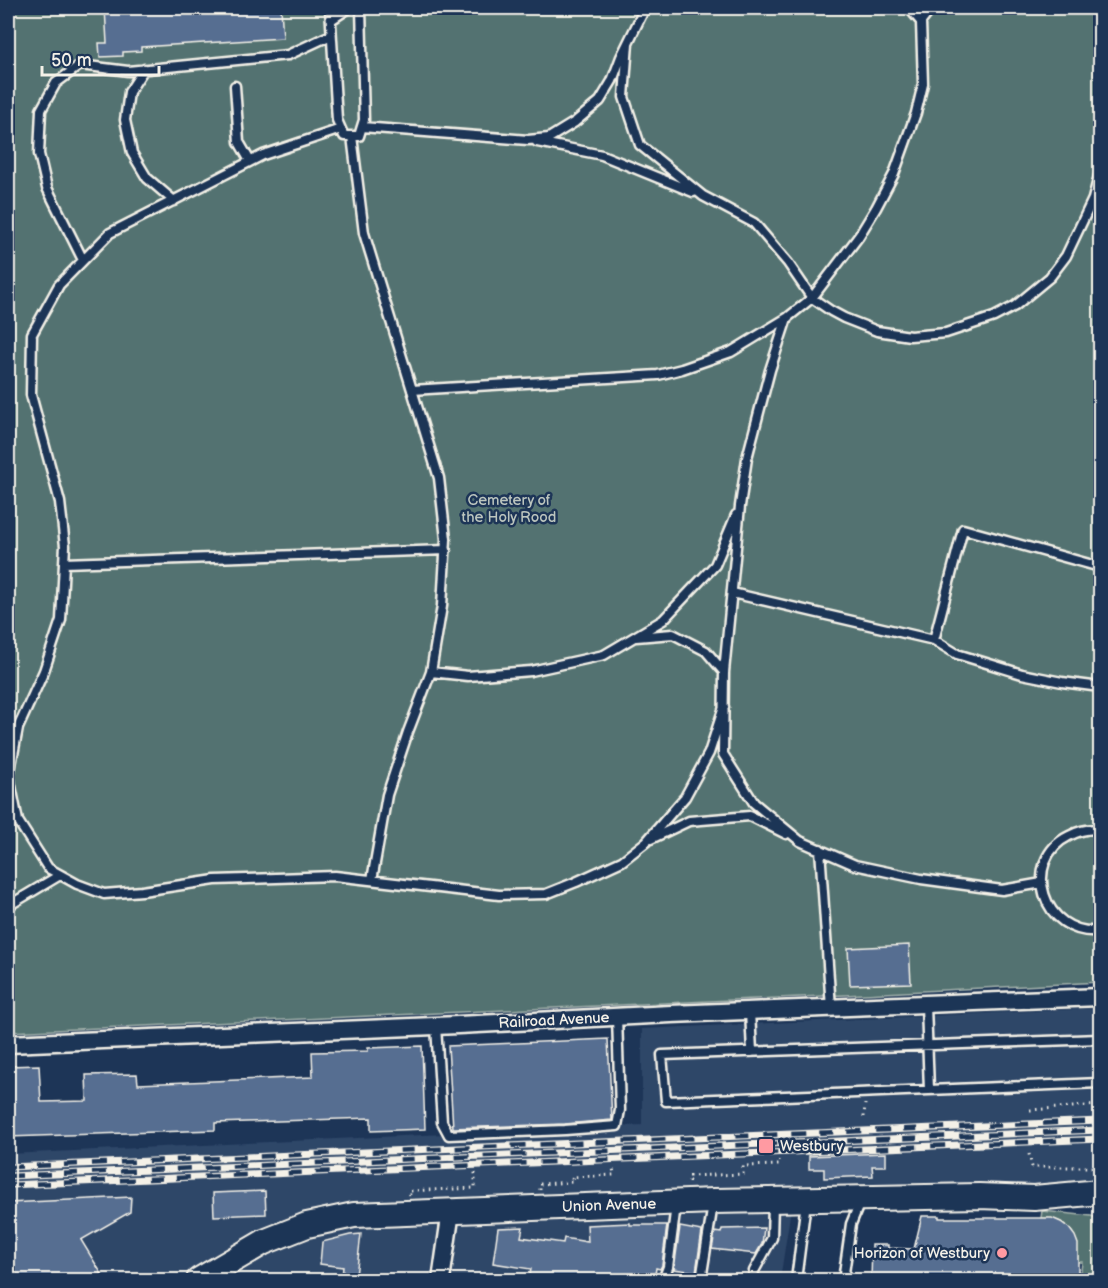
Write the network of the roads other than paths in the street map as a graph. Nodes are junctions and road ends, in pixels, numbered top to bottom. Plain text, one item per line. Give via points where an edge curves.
1 (330, 8) edge
2 (349, 8) edge
3 (361, 8) edge
4 (645, 8) edge
5 (909, 8) edge
6 (932, 8) edge
7 (331, 20) junction
8 (921, 22) junction
9 (331, 35) junction
10 (628, 43) junction
11 (144, 69) junction
12 (235, 86) dead end
13 (362, 127) junction
14 (341, 129) junction
15 (351, 136) junction
16 (528, 140) junction
17 (250, 161) junction
18 (1101, 172) edge
19 (703, 196) junction
20 (1097, 200) edge
21 (174, 201) junction
22 (83, 260) junction
23 (812, 298) junction
24 (788, 318) junction
25 (412, 390) junction
26 (740, 506) junction
27 (446, 550) junction
28 (64, 563) junction
29 (1101, 567) edge
30 (732, 592) junction
31 (634, 637) junction
32 (934, 640) junction
33 (431, 672) junction
34 (724, 672) junction
35 (1101, 687) edge
36 (724, 707) junction
37 (1101, 830) edge
38 (800, 841) junction
39 (646, 842) junction
40 (820, 849) junction
41 (60, 875) junction
42 (372, 880) junction
43 (1042, 883) junction
44 (8, 906) edge
45 (1101, 931) edge
46 (1101, 997) edge
47 (926, 1005) junction
48 (831, 1008) junction
49 (750, 1011) junction
50 (617, 1016) junction
51 (436, 1026) junction
52 (1101, 1039) edge
53 (8, 1044) edge
54 (928, 1046) junction
55 (752, 1052) junction
56 (1101, 1083) edge
57 (929, 1090) junction
58 (1101, 1192) edge
59 (861, 1198) junction
60 (1034, 1198) junction
61 (806, 1199) junction
62 (773, 1200) junction
63 (714, 1201) junction
64 (676, 1202) junction
65 (1101, 1208) edge
66 (451, 1211) junction
67 (199, 1281) edge
68 (441, 1281) edge
69 (663, 1281) edge
70 (701, 1281) edge
71 (753, 1281) edge
72 (796, 1281) edge
73 (843, 1281) edge

1 - 7 lane
2 - 7 lane
3 - 13 lane
4 - 10 lane
5 - 8 lane
6 - 8 lane
7 - 9 lane
8 - 23 lane via 923,84 894,174 859,236
9 - 11 lane via 288,55
9 - 14 lane via 337,120
10 - 16 lane via 600,101 549,138
10 - 19 lane via 624,97 639,146
11 - 21 lane via 129,92 125,120 132,153 147,178
11 - 22 lane via 80,65 56,83 40,110 39,154 47,189
12 - 17 lane via 239,142
13 - 15 lane via 359,136
13 - 16 lane
14 - 15 lane via 344,136
14 - 17 lane
15 - 25 lane via 364,233
16 - 19 lane via 602,155
17 - 21 lane
18 - 20 lane
19 - 23 lane via 754,223
20 - 23 lane via 1050,278 994,318 946,333 910,336 860,325
21 - 22 lane via 110,233
22 - 28 lane via 59,285 32,334 31,395 60,502
23 - 24 lane
24 - 25 lane via 731,352 658,375
24 - 26 lane via 747,458
25 - 27 lane via 439,478
26 - 30 lane
26 - 31 lane via 715,564 663,620
27 - 28 lane
27 - 33 lane
28 - 41 lane via 61,620 44,671 18,728 9,776 18,821 48,868
29 - 32 lane via 963,529
30 - 32 lane
30 - 34 lane
31 - 33 lane via 604,656 531,672 468,676
31 - 34 lane via 673,634 706,651
32 - 35 lane via 964,657 1022,674
33 - 42 lane via 387,795
34 - 36 lane
36 - 38 lane via 723,754 754,803
36 - 39 lane via 709,753 684,797
37 - 43 lane via 1079,831 1064,839 1047,858
38 - 39 lane via 750,816 689,821
38 - 40 lane
39 - 42 lane via 622,861 546,894 500,895
40 - 43 lane via 855,865 921,879 1002,890
40 - 48 lane
41 - 42 lane via 104,894 215,880 335,876
41 - 44 lane
43 - 45 lane via 1045,900 1066,925 1082,931
46 - 47 street, Railroad Avenue
47 - 48 street, Railroad Avenue
47 - 54 lane
48 - 49 street, Railroad Avenue
49 - 50 street, Railroad Avenue
49 - 55 lane
50 - 51 street, Railroad Avenue
50 - 51 lane via 617,1126 565,1130 449,1135 442,1122
51 - 53 street, Railroad Avenue
52 - 54 lane
54 - 55 lane
54 - 57 lane
55 - 57 lane via 662,1055 666,1101
56 - 57 lane
58 - 60 main road, Union Avenue
59 - 60 main road, Union Avenue
59 - 61 main road, Union Avenue
59 - 73 lane via 851,1224
60 - 65 main road, Union Avenue
61 - 62 main road, Union Avenue
61 - 72 lane
62 - 63 main road, Union Avenue
62 - 71 lane via 772,1238 754,1271
63 - 64 main road, Union Avenue
63 - 70 lane
64 - 66 main road, Union Avenue
64 - 69 lane
66 - 67 main road, Union Avenue via 354,1215 307,1225 264,1242
66 - 68 street

